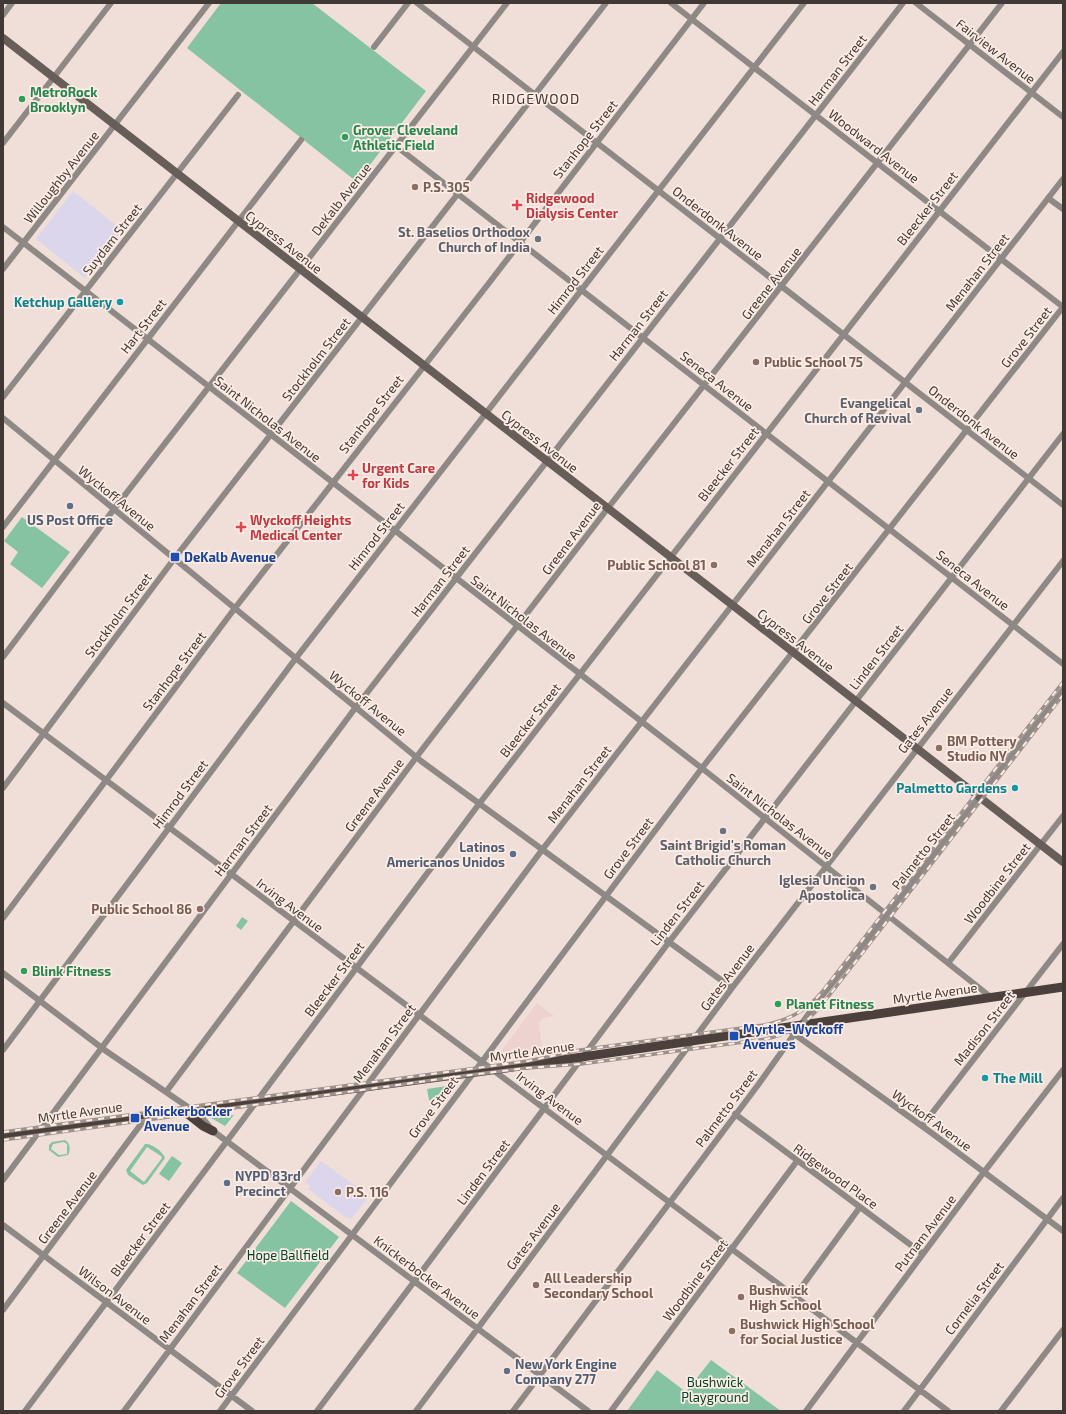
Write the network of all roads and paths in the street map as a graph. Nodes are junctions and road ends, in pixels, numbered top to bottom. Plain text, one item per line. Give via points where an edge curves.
1 (12, 3) edge
2 (111, 3) edge
3 (210, 3) edge
4 (408, 3) edge
5 (417, 3) edge
6 (507, 3) edge
7 (606, 3) edge
8 (671, 3) edge
9 (704, 3) edge
10 (804, 3) edge
11 (903, 3) edge
12 (916, 3) edge
13 (1002, 3) edge
14 (3, 15) edge
15 (692, 19) junction
16 (3, 38) edge
17 (969, 44) junction
18 (374, 47) dead end
19 (473, 47) junction
20 (1063, 52) edge
21 (754, 67) junction
22 (54, 78) junction
23 (1031, 93) junction
24 (535, 94) junction
25 (238, 95) dead end
26 (816, 115) junction
27 (1063, 117) edge
28 (115, 125) junction
29 (301, 140) dead end
30 (597, 142) junction
31 (3, 143) edge
32 (396, 146) junction
33 (877, 163) junction
34 (176, 173) junction
35 (1063, 179) edge
36 (658, 190) junction
37 (458, 194) junction
38 (1048, 198) junction
39 (1063, 209) edge
40 (939, 211) junction
41 (238, 222) junction
42 (3, 227) edge
43 (720, 238) junction
44 (520, 242) junction
45 (24, 243) junction
46 (1001, 259) junction
47 (3, 269) edge
48 (300, 270) junction
49 (782, 286) junction
50 (581, 290) junction
51 (85, 291) junction
52 (1063, 307) edge
53 (362, 317) junction
54 (844, 334) junction
55 (643, 337) junction
56 (147, 339) junction
57 (424, 364) junction
58 (905, 382) junction
59 (705, 385) junction
60 (209, 387) junction
61 (3, 397) edge
62 (486, 413) junction
63 (3, 418) edge
64 (967, 430) junction
65 (766, 433) junction
66 (271, 434) junction
67 (1063, 434) edge
68 (53, 459) junction
69 (546, 460) junction
70 (1029, 478) junction
71 (828, 481) junction
72 (332, 482) junction
73 (1063, 505) edge
74 (608, 508) junction
75 (114, 509) junction
76 (3, 527) edge
77 (890, 529) junction
78 (394, 531) junction
79 (670, 556) junction
80 (174, 559) junction
81 (1063, 561) edge
82 (952, 577) junction
83 (456, 578) junction
84 (732, 605) junction
85 (235, 608) junction
86 (1013, 625) junction
87 (517, 626) junction
88 (794, 653) junction
89 (3, 657) edge
90 (296, 658) junction
91 (1063, 664) edge
92 (579, 674) junction
93 (1063, 690) edge
94 (855, 701) junction
95 (3, 703) edge
96 (356, 707) junction
97 (641, 722) junction
98 (44, 734) junction
99 (917, 749) junction
100 (416, 757) junction
101 (702, 768) junction
102 (106, 780) junction
103 (3, 788) edge
104 (979, 798) junction
105 (479, 804) junction
106 (1063, 816) edge
107 (764, 818) junction
108 (169, 827) junction
109 (1041, 845) junction
110 (542, 850) junction
111 (1063, 862) edge
112 (826, 866) junction
113 (232, 874) junction
114 (606, 896) junction
115 (888, 914) junction
116 (3, 918) edge
117 (293, 922) junction
118 (669, 942) junction
119 (1063, 944) edge
120 (949, 962) junction
121 (357, 967) junction
122 (3, 973) edge
123 (1063, 987) edge
124 (732, 988) junction
125 (1024, 994) junction
126 (992, 998) junction
127 (39, 1000) junction
128 (420, 1014) junction
129 (800, 1026) junction
130 (786, 1028) junction
131 (794, 1034) junction
132 (692, 1042) junction
133 (102, 1047) junction
134 (3, 1050) edge
135 (583, 1057) junction
136 (482, 1061) junction
137 (494, 1070) junction
138 (1063, 1070) edge
139 (473, 1072) junction
140 (365, 1087) junction
141 (166, 1092) junction
142 (256, 1101) junction
143 (544, 1108) junction
144 (188, 1111) junction
145 (735, 1114) junction
146 (147, 1116) junction
147 (922, 1126) junction
148 (42, 1130) junction
149 (213, 1131) joint
150 (3, 1136) edge
151 (227, 1141) junction
152 (607, 1155) junction
153 (798, 1161) junction
154 (984, 1172) junction
155 (3, 1180) edge
156 (290, 1188) junction
157 (1063, 1198) edge
158 (670, 1202) junction
159 (860, 1207) junction
160 (1047, 1219) junction
161 (3, 1225) edge
162 (1063, 1231) edge
163 (352, 1235) junction
164 (732, 1249) junction
165 (923, 1254) junction
166 (44, 1256) junction
167 (415, 1281) junction
168 (795, 1296) junction
169 (106, 1302) junction
170 (3, 1310) edge
171 (478, 1328) junction
172 (1063, 1330) edge
173 (857, 1342) junction
174 (170, 1350) junction
175 (540, 1375) junction
176 (920, 1389) junction
177 (232, 1396) junction
178 (25, 1411) edge
179 (124, 1411) edge
180 (220, 1411) edge
181 (252, 1411) edge
182 (318, 1411) edge
183 (416, 1411) edge
184 (513, 1411) edge
185 (588, 1411) edge
186 (611, 1411) edge
187 (806, 1411) edge
188 (904, 1411) edge
189 (948, 1411) edge
190 (1001, 1411) edge

1 - 14 street
2 - 22 street
3 - 28 street, Willoughby Avenue
4 - 18 street
5 - 19 street, Onderdonk Avenue
6 - 19 street, DeKalb Avenue
7 - 24 street, Stockholm Street
8 - 15 street, Woodward Avenue
9 - 15 street, Stanhope Street
10 - 21 street, Himrod Street
11 - 26 street, Harman Street
12 - 17 street, Fairview Avenue
13 - 17 street, Greene Avenue
15 - 21 street, Woodward Avenue
15 - 30 street, Stanhope Street
16 - 22 main road, Cypress Avenue
17 - 23 street, Fairview Avenue
17 - 33 street, Greene Avenue
19 - 24 street, Onderdonk Avenue
19 - 32 street, DeKalb Avenue
20 - 23 street, Bleecker Street
21 - 26 street, Woodward Avenue
21 - 36 street, Himrod Street
22 - 28 main road, Cypress Avenue
22 - 31 street
23 - 27 street, Fairview Avenue
23 - 40 street, Bleecker Street
24 - 30 street, Onderdonk Avenue
24 - 37 street, Stockholm Street
25 - 34 street, Suydam Street
26 - 33 street, Woodward Avenue
26 - 43 street, Harman Street
28 - 34 main road, Cypress Avenue
28 - 45 street, Willoughby Avenue
29 - 41 street, Hart Street
30 - 36 street, Onderdonk Avenue
30 - 44 street, Stanhope Street
32 - 37 street, Seneca Avenue
32 - 48 street, DeKalb Avenue
33 - 40 street, Woodward Avenue
33 - 49 street, Greene Avenue
34 - 41 main road, Cypress Avenue
34 - 51 street, Suydam Street
35 - 38 street, Menahan Street
36 - 43 street, Onderdonk Avenue
36 - 50 street, Himrod Street
37 - 44 street, Seneca Avenue
37 - 53 street, Stockholm Street
38 - 39 street
38 - 46 street, Menahan Street
40 - 46 street, Woodward Avenue
40 - 54 street, Bleecker Street
41 - 48 main road, Cypress Avenue
41 - 56 street, Hart Street
42 - 45 street, Saint Nicholas Avenue
43 - 49 street, Onderdonk Avenue
43 - 55 street, Harman Street
44 - 50 street, Seneca Avenue
44 - 57 street, Stanhope Street
45 - 47 street, Willoughby Avenue
45 - 51 street, Saint Nicholas Avenue
46 - 52 street, Woodward Avenue
46 - 58 street, Menahan Street
48 - 53 main road, Cypress Avenue
48 - 60 street, DeKalb Avenue
49 - 54 street, Onderdonk Avenue
49 - 59 street, Greene Avenue
50 - 55 street, Seneca Avenue
50 - 62 street, Himrod Street
51 - 56 street, Saint Nicholas Avenue
51 - 61 street, Suydam Street
52 - 64 street, Grove Street
53 - 57 main road, Cypress Avenue
53 - 66 street, Stockholm Street
54 - 58 street, Onderdonk Avenue
54 - 65 street, Bleecker Street
55 - 59 street, Seneca Avenue
55 - 69 street, Harman Street
56 - 60 street, Saint Nicholas Avenue
56 - 68 street, Hart Street
57 - 62 main road, Cypress Avenue
57 - 72 street, Stanhope Street
58 - 64 street, Onderdonk Avenue
58 - 71 street, Menahan Street
59 - 65 street, Seneca Avenue
59 - 74 street, Greene Avenue
60 - 66 street, Saint Nicholas Avenue
60 - 75 street, DeKalb Avenue
62 - 69 main road, Cypress Avenue
62 - 78 street, Himrod Street
63 - 68 street, Wyckoff Avenue
64 - 70 street, Onderdonk Avenue
64 - 77 street, Grove Street
65 - 71 street, Seneca Avenue
65 - 79 street, Bleecker Street
66 - 72 street, Saint Nicholas Avenue
66 - 80 street, Stockholm Street
67 - 70 street, Linden Street
68 - 75 street, Wyckoff Avenue
68 - 76 street, Hart Street
69 - 74 main road, Cypress Avenue
69 - 83 street, Harman Street
70 - 73 street, Onderdonk Avenue
70 - 82 street, Linden Street
71 - 77 street, Seneca Avenue
71 - 84 street, Menahan Street
72 - 78 street, Saint Nicholas Avenue
72 - 85 street, Stanhope Street
74 - 79 main road, Cypress Avenue
74 - 87 street, Greene Avenue
75 - 80 street, Wyckoff Avenue
75 - 89 street, DeKalb Avenue
77 - 82 street, Seneca Avenue
77 - 88 street, Grove Street
78 - 83 street, Saint Nicholas Avenue
78 - 90 street, Himrod Street
79 - 84 main road, Cypress Avenue
79 - 92 street, Bleecker Street
80 - 85 street, Wyckoff Avenue
80 - 98 street, Stockholm Street
81 - 86 street, Gates Avenue
82 - 86 street, Seneca Avenue
82 - 94 street, Linden Street
83 - 87 street, Saint Nicholas Avenue
83 - 96 street, Harman Street
84 - 88 main road, Cypress Avenue
84 - 97 street, Menahan Street
85 - 90 street, Wyckoff Avenue
85 - 102 street, Stanhope Street
86 - 91 street, Seneca Avenue
86 - 99 street, Gates Avenue
87 - 92 street, Saint Nicholas Avenue
87 - 100 street, Greene Avenue
88 - 94 main road, Cypress Avenue
88 - 101 street, Grove Street
90 - 96 street, Wyckoff Avenue
90 - 108 street, Himrod Street
92 - 97 street, Saint Nicholas Avenue
92 - 105 street, Bleecker Street
93 - 104 street, Palmetto Street
94 - 99 main road, Cypress Avenue
94 - 107 street, Linden Street
95 - 98 street, Irving Avenue
96 - 100 street, Wyckoff Avenue
96 - 113 street, Harman Street
97 - 101 street, Saint Nicholas Avenue
97 - 110 street, Menahan Street
98 - 102 street, Irving Avenue
98 - 103 street, Stockholm Street
99 - 104 main road, Cypress Avenue
99 - 112 street, Gates Avenue
100 - 105 street, Wyckoff Avenue
100 - 117 street, Greene Avenue
101 - 107 street, Saint Nicholas Avenue
101 - 114 street, Grove Street
102 - 108 street, Irving Avenue
102 - 116 street, Stanhope Street
104 - 109 main road, Cypress Avenue
104 - 115 street, Palmetto Street
105 - 110 street, Wyckoff Avenue
105 - 121 street, Bleecker Street
106 - 109 street, Woodbine Street
107 - 112 street, Saint Nicholas Avenue
107 - 118 street, Linden Street
108 - 113 street, Irving Avenue
108 - 127 street, Himrod Street
109 - 111 main road, Cypress Avenue
109 - 120 street, Woodbine Street
110 - 114 street, Wyckoff Avenue
110 - 128 street, Menahan Street
112 - 115 street, Saint Nicholas Avenue
112 - 124 street, Gates Avenue
113 - 117 street, Irving Avenue
113 - 133 street, Harman Street
114 - 118 street, Wyckoff Avenue
114 - 136 street, Grove Street
115 - 120 street, Saint Nicholas Avenue
115 - 129 street, Palmetto Street
117 - 121 street, Irving Avenue
117 - 141 street, Greene Avenue
118 - 124 street, Wyckoff Avenue
118 - 135 street, Linden Street
119 - 125 street, Madison Street
120 - 126 street, Saint Nicholas Avenue
121 - 128 street, Irving Avenue
121 - 142 street, Bleecker Street
122 - 127 street
123 - 125 main road, Myrtle Avenue
124 - 132 street, Gates Avenue
125 - 126 main road, Myrtle Avenue
125 - 147 street, Madison Street
126 - 129 main road, Myrtle Avenue
127 - 133 street
127 - 134 street, Himrod Street
128 - 136 street, Irving Avenue
128 - 140 street, Menahan Street
129 - 130 main road, Myrtle Avenue
129 - 131 street, Palmetto Street
130 - 131 street, Wyckoff Avenue
130 - 132 main road, Myrtle Avenue
131 - 145 street, Palmetto Street
131 - 147 street, Wyckoff Avenue
132 - 135 main road, Myrtle Avenue
132 - 152 street, Gates Avenue
133 - 141 street
133 - 148 street, Harman Street
135 - 137 main road, Myrtle Avenue
135 - 143 street, Linden Street
136 - 137 street, Irving Avenue
136 - 139 street, Grove Street
137 - 139 main road, Myrtle Avenue
137 - 143 street, Irving Avenue
138 - 154 street, Putnam Avenue
139 - 140 main road, Myrtle Avenue
139 - 163 street, Grove Street
140 - 142 main road, Myrtle Avenue
140 - 156 street, Menahan Street
141 - 144 street
142 - 144 main road, Myrtle Avenue
142 - 151 street, Bleecker Street
143 - 152 street, Irving Avenue
143 - 167 street, Linden Street
144 - 146 main road, Myrtle Avenue
144 - 149 main road
145 - 153 street, Ridgewood Place
145 - 158 street, Palmetto Street
146 - 148 main road, Myrtle Avenue
146 - 166 street, Greene Avenue
147 - 154 street, Wyckoff Avenue
148 - 150 main road, Myrtle Avenue
148 - 155 street, Harman Street
149 - 151 street, Knickerbocker Avenue
151 - 156 street, Knickerbocker Avenue
151 - 169 street, Bleecker Street
152 - 158 street, Irving Avenue
152 - 171 street, Gates Avenue
153 - 159 street, Ridgewood Place
153 - 164 street, Woodbine Street
154 - 160 street, Wyckoff Avenue
154 - 165 street, Putnam Avenue
156 - 163 street, Knickerbocker Avenue
156 - 174 street, Menahan Street
157 - 160 street, Cornelia Street
158 - 164 street, Irving Avenue
158 - 175 street, Palmetto Street
159 - 165 street, Ridgewood Place
159 - 168 street
160 - 162 street, Wyckoff Avenue
160 - 176 street, Cornelia Street
161 - 166 street, Wilson Avenue
163 - 167 street, Knickerbocker Avenue
163 - 177 street, Grove Street
164 - 168 street, Irving Avenue
164 - 186 street, Woodbine Street
165 - 173 street, Putnam Avenue
166 - 169 street, Wilson Avenue
166 - 170 street, Greene Avenue
167 - 171 street, Knickerbocker Avenue
167 - 182 street, Linden Street
168 - 173 street, Irving Avenue
169 - 174 street, Wilson Avenue
169 - 178 street, Bleecker Street
171 - 175 street, Knickerbocker Avenue
171 - 183 street, Gates Avenue
172 - 190 street
173 - 176 street, Irving Avenue
173 - 187 street, Putnam Avenue
174 - 177 street, Wilson Avenue
174 - 179 street, Menahan Street
175 - 184 street, Palmetto Street
175 - 185 street, Knickerbocker Avenue
176 - 188 street, Cornelia Street
176 - 189 street, Irving Avenue
177 - 180 street, Grove Street
177 - 181 street, Wilson Avenue

